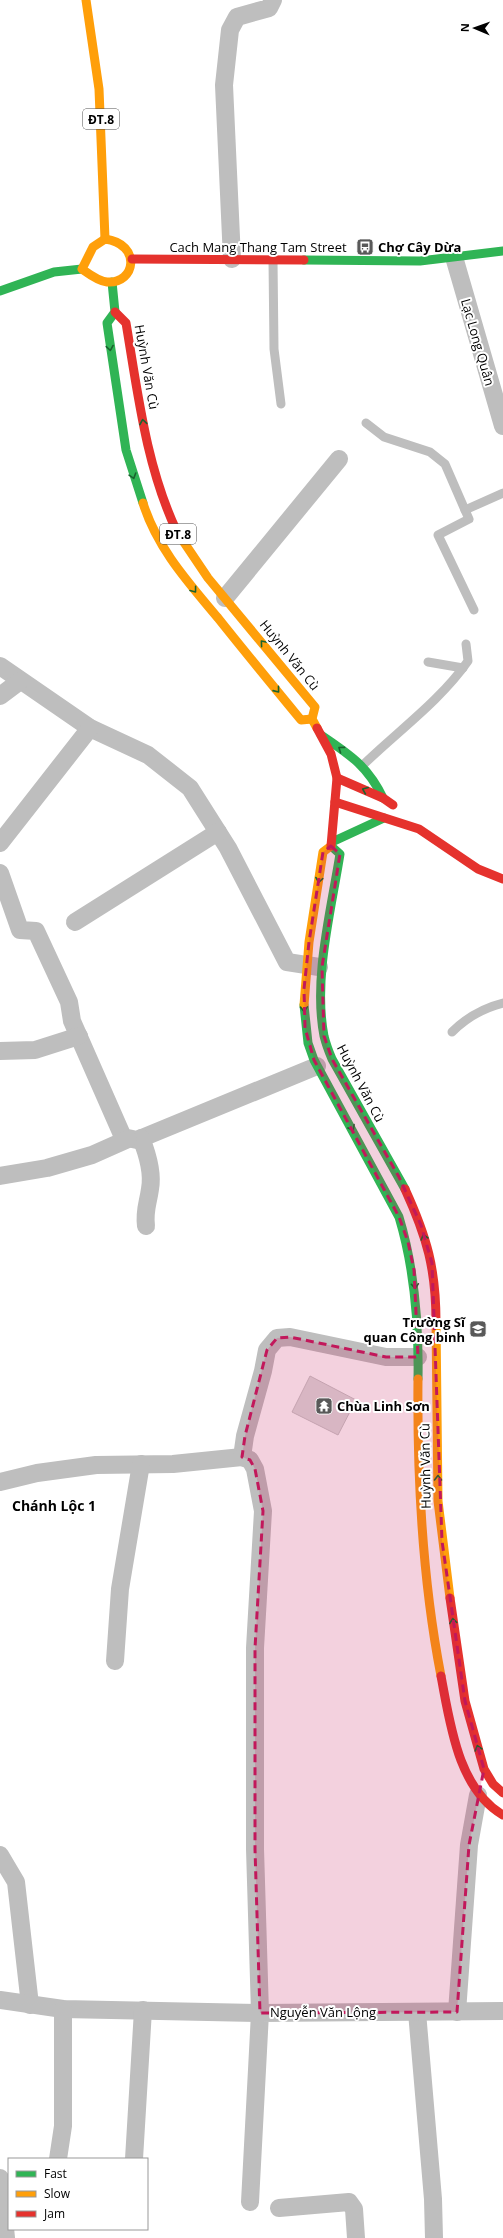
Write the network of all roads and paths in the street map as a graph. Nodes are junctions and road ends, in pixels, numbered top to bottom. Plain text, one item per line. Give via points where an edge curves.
1 (86, 0) edge
2 (273, 0) edge
3 (105, 239) junction
4 (503, 251) edge
5 (454, 258) junction
6 (132, 259) junction
7 (232, 260) junction
8 (273, 260) junction
9 (82, 269) junction
10 (112, 282) junction
11 (0, 291) edge
12 (115, 312) junction
13 (281, 404) dead end
14 (366, 423) dead end
15 (503, 426) edge
16 (339, 459) dead end
17 (503, 493) edge
18 (465, 510) junction
19 (201, 567) junction
20 (185, 578) junction
21 (225, 598) junction
22 (474, 610) dead end
23 (466, 644) dead end
24 (428, 662) dead end
25 (0, 666) edge
26 (463, 668) junction
27 (20, 681) junction
28 (0, 696) edge
29 (312, 719) junction
30 (90, 728) junction
31 (320, 734) junction
32 (363, 765) junction
33 (337, 778) junction
34 (384, 798) junction
35 (335, 802) junction
36 (384, 818) junction
37 (419, 829) junction
38 (218, 832) junction
39 (0, 843) edge
40 (332, 844) junction
41 (0, 873) edge
42 (503, 879) edge
43 (74, 922) dead end
44 (314, 966) junction
45 (503, 1003) edge
46 (452, 1032) dead end
47 (79, 1036) junction
48 (0, 1051) edge
49 (317, 1066) junction
50 (135, 1138) junction
51 (0, 1176) edge
52 (146, 1226) dead end
53 (418, 1357) junction
54 (242, 1457) junction
55 (141, 1464) junction
56 (0, 1482) edge
57 (115, 1661) dead end
58 (484, 1769) junction
59 (503, 1793) edge
60 (478, 1795) junction
61 (503, 1815) edge
62 (0, 1855) edge
63 (0, 2000) edge
64 (30, 2005) junction
65 (63, 2009) junction
66 (143, 2010) junction
67 (503, 2011) edge
68 (260, 2012) junction
69 (417, 2012) junction
70 (457, 2012) junction
71 (58, 2158) edge
72 (134, 2158) edge
73 (0, 2178) edge
74 (250, 2202) dead end
75 (279, 2208) dead end
76 (6, 2238) edge
77 (356, 2238) edge
78 (434, 2238) edge

1 - 3 main road, ĐT.8 via 100,89
2 - 7 street via 269,8 237,17 230,30 224,85
3 - 6 main road via 113,239 126,246
3 - 9 main road via 95,243 90,249
4 - 5 main road, Cach Mang Thang Tam Street
5 - 8 main road, Cach Mang Thang Tam Street via 420,261
5 - 15 street, Lạc Long Quân
6 - 7 main road, Cach Mang Thang Tam Street
6 - 10 main road via 125,276
7 - 8 main road, Cach Mang Thang Tam Street
8 - 13 lane via 274,349
9 - 10 main road via 100,280
9 - 11 main road via 54,272
10 - 12 main road
19 -> 12 main road, Huỳnh Văn Cù / ĐT.8 via 179,537 163,503 148,451 126,323
12 -> 20 main road via 107,323 126,450 147,517 162,547
14 - 18 lane via 384,437 430,452 445,464
16 - 21 street
17 - 18 lane
18 - 22 lane via 469,519 438,535
19 - 20 main road
19 - 21 main road, Huỳnh Văn Cù / ĐT.8
20 -> 29 main road via 301,720
29 -> 21 main road, Huỳnh Văn Cù / ĐT.8 via 315,707
23 - 26 lane via 468,661
24 - 26 lane
25 - 27 street
26 - 32 lane via 426,708
27 - 28 street
27 - 30 street
29 - 31 main road, Huỳnh Văn Cù / ĐT.8
30 - 38 street via 148,755 190,788
30 - 39 street
32 -> 31 main road
31 - 33 main road, Huỳnh Văn Cù / ĐT.8 via 331,754
32 - 34 main road via 376,779
34 -> 33 main road
33 - 35 main road, Huỳnh Văn Cù / ĐT.8
34 - 37 main road
35 - 36 main road
35 - 40 main road, Huỳnh Văn Cù / ĐT.8
36 - 37 main road
36 - 40 main road
37 - 42 main road via 478,869
38 - 43 street
38 - 44 street via 287,962
40 -> 44 main road via 323,852
40 - 44 main road, Huỳnh Văn Cù via 340,854
41 - 47 street via 20,930 36,931 69,1002 72,1020
44 -> 49 main road via 304,997 305,1028
58 -> 44 main road, Huỳnh Văn Cù via 465,1700 442,1541 438,1501 436,1303 432,1263 421,1225 399,1177 357,1106 327,1046
45 - 46 lane via 475,1014
47 - 48 street via 35,1050
47 - 50 street via 123,1137
49 - 50 street
49 -> 53 main road via 399,1217 408,1242 414,1270
50 - 51 street via 92,1155 47,1168
50 - 52 street via 150,1168 151,1188 144,1212
53 - 54 street via 386,1357 290,1337 277,1338 267,1350
53 - 60 main road via 418,1451 428,1590 450,1718 458,1748
54 - 55 street via 173,1464
54 - 68 street via 250,1460 255,1469 263,1511 255,1648 255,1849
55 - 56 street via 96,1465 37,1473
55 - 57 street via 120,1589
58 - 59 main road, Huỳnh Văn Cù via 493,1784
58 - 60 main road
60 - 61 main road
60 - 70 street via 469,1845
62 - 64 street via 16,1882
63 - 64 street
64 - 65 street
65 - 66 street
65 - 71 street via 63,2126
66 - 68 street
66 - 72 street
67 - 70 street, Nguyễn Văn Lộng
68 - 69 street, Nguyễn Văn Lộng
68 - 74 street, Nguyễn Văn Lộng
69 - 70 street, Nguyễn Văn Lộng
69 - 78 street
73 - 76 street
75 - 77 street via 349,2202 354,2209

